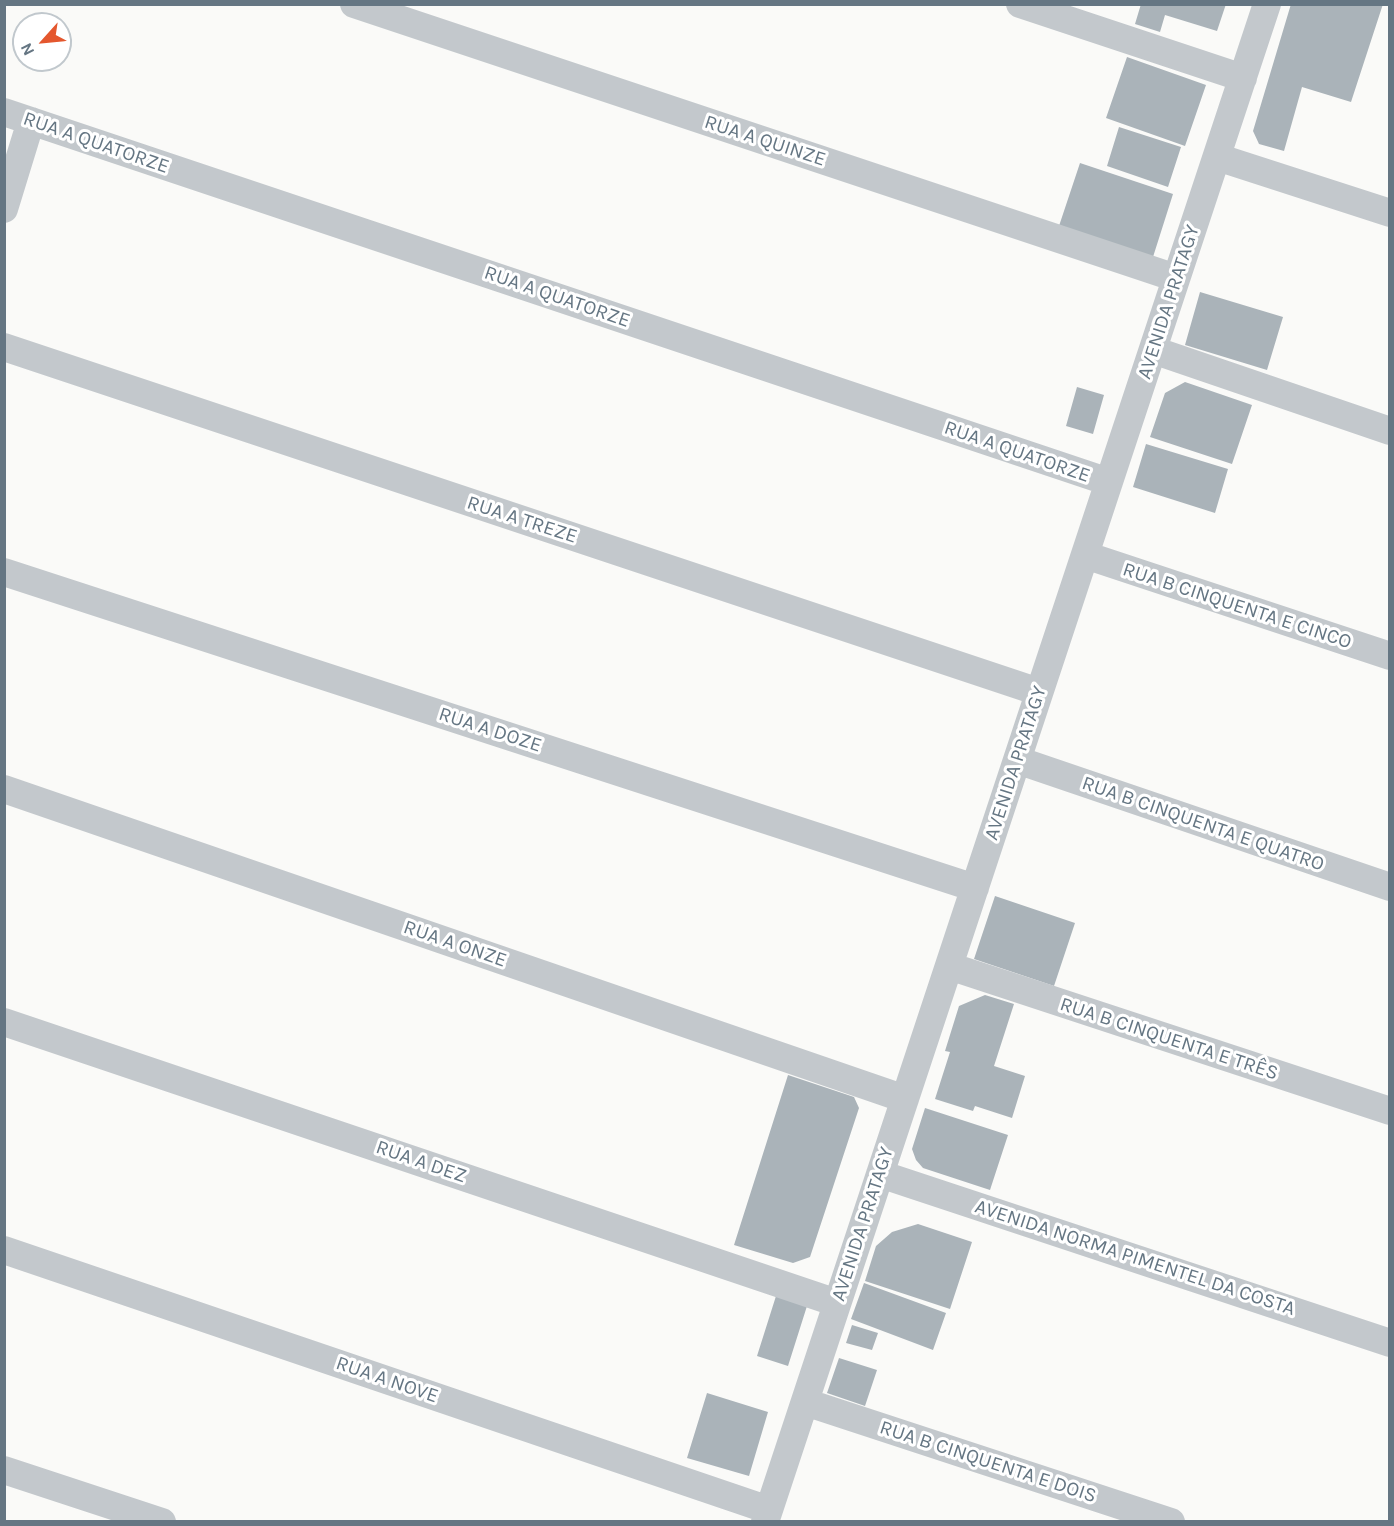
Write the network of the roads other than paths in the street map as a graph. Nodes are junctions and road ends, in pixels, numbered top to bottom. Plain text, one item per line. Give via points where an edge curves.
1 (354, 4) edge
2 (1020, 4) edge
3 (1267, 4) edge
4 (1243, 78) junction
5 (4, 112) edge
6 (31, 121) junction
7 (1217, 157) junction
8 (4, 208) edge
9 (1389, 213) edge
10 (1176, 278) junction
11 (4, 347) edge
12 (1153, 351) junction
13 (1389, 431) edge
14 (1109, 482) junction
15 (1085, 555) junction
16 (4, 572) edge
17 (1389, 656) edge
18 (1040, 692) junction
19 (1017, 760) junction
20 (4, 789) edge
21 (1389, 887) edge
22 (975, 888) junction
23 (949, 966) junction
24 (4, 1022) edge
25 (905, 1099) junction
26 (1389, 1111) edge
27 (880, 1174) junction
28 (4, 1250) edge
29 (837, 1303) junction
30 (1389, 1343) edge
31 (805, 1402) junction
32 (4, 1470) edge
33 (767, 1516) edge
34 (162, 1521) edge
35 (1171, 1521) edge

1 - 10 street, RUA A QUINZE
2 - 4 street
3 - 4 street, AVENIDA PRATAGY
4 - 7 street, AVENIDA PRATAGY
5 - 6 street, RUA A QUATORZE
6 - 8 street
6 - 14 street, RUA A QUATORZE
7 - 9 street
7 - 10 street, AVENIDA PRATAGY
10 - 12 street, AVENIDA PRATAGY
11 - 18 street, RUA A TREZE
12 - 13 street
12 - 14 street, AVENIDA PRATAGY
14 - 15 street, AVENIDA PRATAGY
15 - 17 street, RUA B CINQUENTA E CINCO
15 - 18 street, AVENIDA PRATAGY
16 - 22 street, RUA A DOZE
18 - 19 street, AVENIDA PRATAGY
19 - 21 street, RUA B CINQUENTA E QUATRO
19 - 22 street, AVENIDA PRATAGY
20 - 25 street, RUA A ONZE
22 - 23 street, AVENIDA PRATAGY
23 - 25 street, AVENIDA PRATAGY
23 - 26 street, RUA B CINQUENTA E TRÊS
24 - 29 street, RUA A DEZ
25 - 27 street, AVENIDA PRATAGY
27 - 29 street, AVENIDA PRATAGY
27 - 30 street, AVENIDA NORMA PIMENTEL DA COSTA
28 - 33 street, RUA A NOVE
29 - 31 street, AVENIDA PRATAGY
31 - 33 street, AVENIDA PRATAGY
31 - 35 street, RUA B CINQUENTA E DOIS
32 - 34 street

